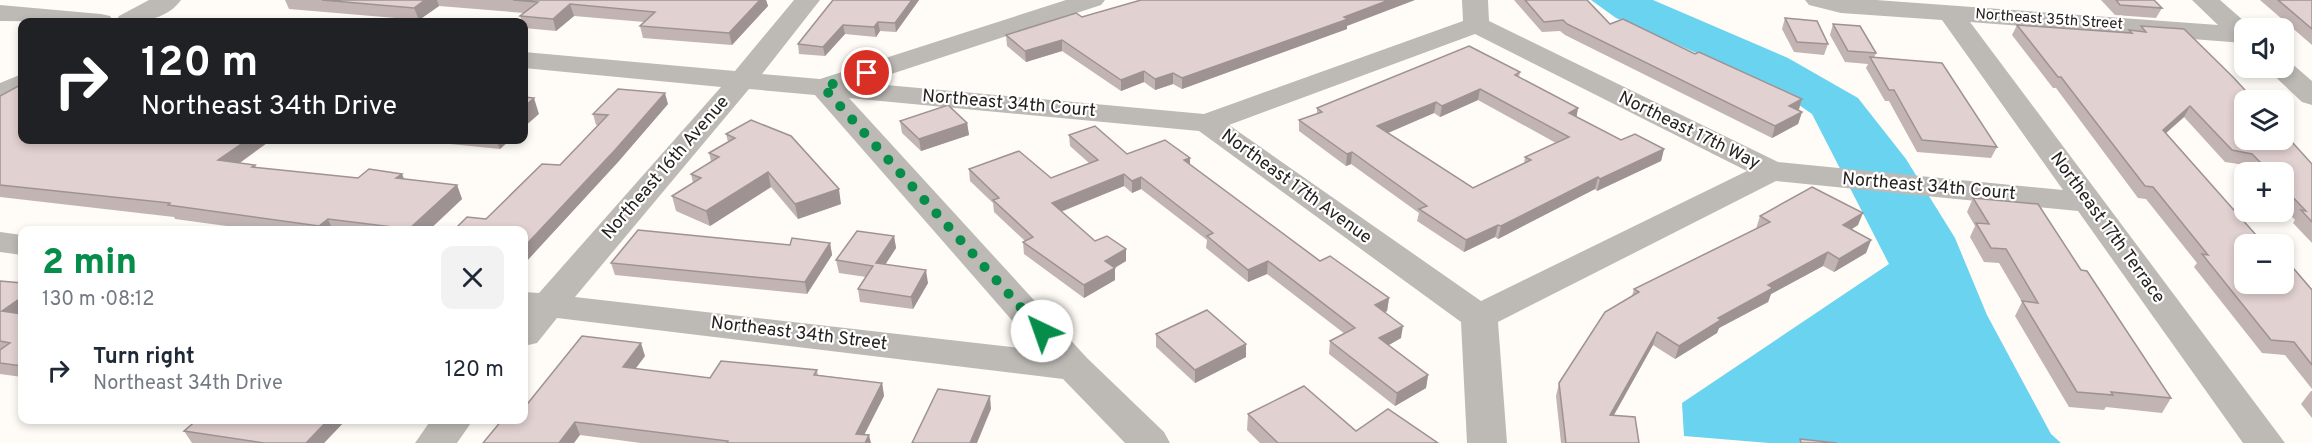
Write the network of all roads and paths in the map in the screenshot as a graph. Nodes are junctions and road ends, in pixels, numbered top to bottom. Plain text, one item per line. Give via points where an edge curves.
1 (168, 0) edge
2 (807, 0) edge
3 (1092, 0) edge
4 (1818, 0) edge
5 (2205, 0) edge
6 (1476, 13) edge
7 (1950, 13) junction
8 (0, 14) edge
9 (50, 18) edge
10 (135, 18) edge
11 (2234, 26) edge
12 (2234, 34) edge
13 (528, 60) edge
14 (2291, 78) edge
15 (742, 80) junction
16 (18, 84) edge
17 (823, 87) junction
18 (0, 95) edge
19 (2312, 96) edge
20 (1207, 123) junction
21 (1771, 171) junction
22 (2088, 202) junction
23 (0, 242) edge
24 (18, 244) edge
25 (535, 304) edge
26 (1479, 317) junction
27 (528, 323) edge
28 (1074, 367) junction
29 (450, 424) edge
30 (435, 443) edge
31 (1150, 443) edge
32 (1487, 443) edge
33 (2265, 443) edge

1 - 10 street
2 - 15 street, Northeast 16th Avenue
3 - 17 street
4 - 7 street, Northeast 35th Street
5 - 11 street
6 - 20 street, Northeast 17th Avenue
6 - 21 street, Northeast 17th Way
7 - 12 street, Northeast 35th Street
7 - 22 street, Northeast 17th Terrace
8 - 9 street
13 - 15 street, Northeast 34th Court
14 - 19 street
15 - 17 street, Northeast 34th Court
15 - 25 street, Northeast 16th Avenue
16 - 18 street
17 - 20 street, Northeast 34th Court
17 - 28 street
20 - 26 street, Northeast 17th Avenue
21 - 22 street, Northeast 34th Court
21 - 26 street, Northeast 17th Way
22 - 33 street, Northeast 17th Terrace
23 - 24 street
25 - 27 street, Northeast 16th Avenue
25 - 28 street, Northeast 34th Street
26 - 32 street
28 - 31 street
29 - 30 street

